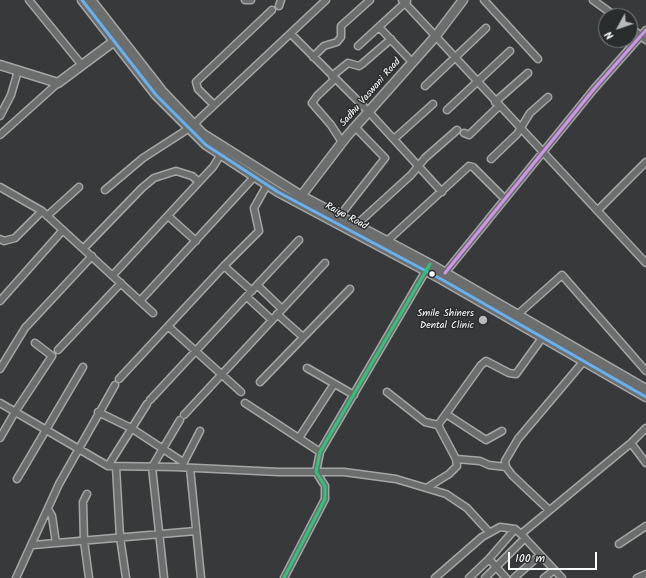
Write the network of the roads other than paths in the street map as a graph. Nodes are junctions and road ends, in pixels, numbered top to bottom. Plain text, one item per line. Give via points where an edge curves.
1 (29, 0) edge
2 (245, 0) edge
3 (251, 0) edge
4 (326, 0) edge
5 (370, 0) edge
6 (463, 0) edge
7 (484, 0) edge
8 (594, 0) edge
9 (89, 1) edge
10 (405, 1) edge
11 (604, 8) edge
12 (272, 10) dead end
13 (379, 27) junction
14 (486, 28) dead end
15 (646, 30) edge
16 (291, 34) junction
17 (435, 37) junction
18 (643, 38) edge
19 (117, 39) junction
20 (391, 39) junction
21 (358, 46) dead end
22 (510, 51) dead end
23 (313, 57) junction
24 (455, 58) junction
25 (538, 59) dead end
26 (412, 62) junction
27 (81, 64) junction
28 (0, 65) edge
29 (18, 71) junction
30 (528, 73) dead end
31 (334, 77) junction
32 (477, 82) junction
33 (58, 83) junction
34 (425, 86) dead end
35 (548, 97) dead end
36 (433, 104) dead end
37 (497, 104) junction
38 (214, 105) junction
39 (446, 110) dead end
40 (368, 111) junction
41 (0, 116) edge
42 (191, 126) junction
43 (520, 129) junction
44 (358, 130) dead end
45 (456, 130) dead end
46 (464, 132) dead end
47 (0, 135) edge
48 (394, 140) junction
49 (342, 142) junction
50 (542, 153) junction
51 (221, 154) junction
52 (491, 159) dead end
53 (646, 162) edge
54 (418, 166) junction
55 (254, 177) junction
56 (199, 182) junction
57 (267, 185) junction
58 (0, 186) edge
59 (79, 187) dead end
60 (105, 190) dead end
61 (442, 192) junction
62 (504, 198) junction
63 (298, 199) junction
64 (598, 210) junction
65 (42, 211) junction
66 (47, 216) junction
67 (168, 216) junction
68 (339, 217) junction
69 (355, 226) junction
70 (63, 230) junction
71 (299, 240) dead end
72 (196, 241) junction
73 (1, 242) edge
74 (386, 242) junction
75 (84, 248) junction
76 (92, 256) junction
77 (325, 263) dead end
78 (646, 263) edge
79 (224, 266) junction
80 (428, 268) junction
81 (445, 273) junction
82 (113, 275) junction
83 (121, 283) junction
84 (257, 285) junction
85 (350, 289) dead end
86 (252, 291) junction
87 (247, 297) junction
88 (0, 301) edge
89 (140, 301) junction
90 (282, 309) junction
91 (153, 313) dead end
92 (277, 314) junction
93 (514, 317) junction
94 (272, 320) junction
95 (169, 327) junction
96 (303, 337) junction
97 (542, 338) junction
98 (35, 343) dead end
99 (58, 350) dead end
100 (196, 352) junction
101 (583, 362) junction
102 (83, 367) dead end
103 (307, 368) dead end
104 (0, 369) edge
105 (646, 371) edge
106 (222, 375) junction
107 (260, 382) dead end
108 (334, 384) junction
109 (646, 389) edge
110 (240, 392) dead end
111 (387, 392) dead end
112 (354, 395) junction
113 (646, 398) edge
114 (0, 403) edge
115 (244, 403) dead end
116 (15, 412) junction
117 (98, 412) junction
118 (184, 414) dead end
119 (446, 414) junction
120 (180, 420) dead end
121 (438, 425) junction
122 (131, 428) junction
123 (646, 428) edge
124 (45, 430) junction
125 (200, 431) dead end
126 (502, 431) dead end
127 (0, 438) edge
128 (299, 438) junction
129 (631, 443) junction
130 (77, 449) junction
131 (163, 449) junction
132 (320, 452) junction
133 (456, 459) junction
134 (646, 463) edge
135 (182, 465) junction
136 (108, 466) junction
137 (116, 467) junction
138 (152, 467) junction
139 (506, 467) junction
140 (190, 468) junction
141 (316, 472) junction
142 (17, 479) dead end
143 (428, 487) junction
144 (87, 494) dead end
145 (48, 510) junction
146 (549, 510) junction
147 (646, 526) edge
148 (515, 529) junction
149 (196, 531) junction
150 (489, 532) junction
151 (159, 534) junction
152 (523, 536) junction
153 (120, 537) junction
154 (84, 541) junction
155 (56, 543) junction
156 (619, 544) dead end
157 (33, 545) junction
158 (540, 555) junction
159 (489, 559) junction
160 (496, 568) junction
161 (554, 570) junction
162 (646, 574) edge
163 (16, 578) edge
164 (89, 578) edge
165 (126, 578) edge
166 (164, 578) edge
167 (201, 578) edge
168 (284, 578) edge
169 (436, 578) edge
170 (469, 578) edge
171 (485, 578) edge
172 (506, 578) edge
173 (514, 578) edge
174 (544, 578) edge
175 (562, 578) edge
176 (637, 578) edge

1 - 27 street
2 - 3 street
4 - 16 street
5 - 23 street via 341,26 341,37 337,42 324,46
6 - 17 street, Sadhu Vaswani Road
7 - 25 street
8 - 11 street
9 - 19 street, Raiya Road
10 - 13 street
10 - 17 street
12 - 38 street via 196,82 198,89
13 - 20 street
13 - 21 street
14 - 24 street
15 - 18 street
16 - 23 street
16 - 38 street
17 - 24 street
17 - 26 street, Sadhu Vaswani Road
18 - 50 street
19 - 27 street
19 - 42 street, Raiya Road
20 - 26 street
20 - 31 street via 362,64 359,66 348,63
22 - 32 street
23 - 31 street
24 - 32 street
24 - 34 street
26 - 40 street, Sadhu Vaswani Road
27 - 33 street
28 - 29 street
29 - 33 street
29 - 41 street via 11,95
30 - 37 street
31 - 40 street
31 - 49 street via 312,103
32 - 37 street
32 - 39 street
33 - 47 street
35 - 43 street via 530,113
36 - 48 street
37 - 43 street
37 - 46 street via 469,135
38 - 42 street
40 - 48 street
40 - 49 street, Sadhu Vaswani Road
42 - 51 street, Raiya Road via 206,145
42 - 60 street via 143,158
42 - 63 street, Raiya Road
43 - 50 street
43 - 52 street
44 - 68 street via 384,158
45 - 54 street
48 - 54 street
49 - 63 street, Sadhu Vaswani Road
50 - 62 street
50 - 64 street
51 - 55 street, Raiya Road
51 - 56 street
53 - 64 street
54 - 61 street
54 - 69 street via 412,175
55 - 57 street, Raiya Road
55 - 72 street
56 - 67 street
56 - 75 street via 192,176 176,171 154,178
57 - 63 street, Raiya Road
57 - 79 street via 254,208 259,231
58 - 65 street
59 - 66 street
61 - 62 street via 473,166
61 - 74 street
62 - 81 street
63 - 68 street, Raiya Road
63 - 80 street, Raiya Road
64 - 78 street
65 - 66 street
65 - 73 street via 15,238
66 - 70 street
67 - 72 street
67 - 82 street
68 - 69 street, Raiya Road
69 - 74 street, Raiya Road
70 - 75 street
70 - 88 street
71 - 84 street
72 - 89 street
74 - 80 street, Raiya Road
75 - 76 street
76 - 82 street
76 - 104 street via 25,328
77 - 90 street
79 - 86 street
79 - 95 street
80 - 81 street, Raiya Road
80 - 93 street, Raiya Road
80 - 112 street
81 - 93 street, Raiya Road
82 - 83 street
83 - 89 street
83 - 99 street
84 - 86 street
84 - 90 street
85 - 96 street
86 - 87 street
87 - 94 street
87 - 100 street
89 - 91 street
90 - 92 street
92 - 94 street
92 - 96 street
93 - 97 street, Raiya Road
93 - 105 street via 562,275
93 - 109 street, Raiya Road
94 - 106 street
95 - 100 street
95 - 117 street via 117,382
96 - 107 street
97 - 101 street, Raiya Road
97 - 119 street via 516,374 483,362
98 - 116 street via 52,356
100 - 106 street
100 - 122 street via 148,402
101 - 113 street, Raiya Road
101 - 139 street via 518,439 507,455
102 - 124 street
103 - 108 street
106 - 110 street
106 - 118 street
108 - 112 street
108 - 128 street
111 - 121 street via 425,422
112 - 132 street
114 - 116 street
115 - 128 street
116 - 124 street
116 - 127 street
117 - 122 street
117 - 130 street
119 - 121 street
119 - 126 street via 486,440
120 - 131 street
121 - 133 street
122 - 131 street
122 - 136 street
123 - 129 street
124 - 130 street
124 - 142 street
125 - 135 street
128 - 132 street
129 - 134 street
129 - 146 street
130 - 136 street
130 - 145 street
131 - 135 street
131 - 138 street
132 - 141 street
133 - 139 street
133 - 143 street via 457,466 454,470
135 - 138 street
135 - 140 street
136 - 137 street
137 - 138 street
137 - 153 street
138 - 151 street
139 - 146 street
140 - 141 street
140 - 149 street
141 - 143 street via 369,475
141 - 168 street via 325,486 324,499
143 - 150 street via 457,500 479,519
144 - 154 street via 83,502
145 - 155 street via 52,516
145 - 157 street
146 - 152 street
147 - 156 street
148 - 150 street via 500,527
148 - 152 street
148 - 159 street
149 - 151 street
149 - 167 street
150 - 169 street
151 - 153 street
151 - 166 street
152 - 158 street
152 - 160 street
153 - 154 street
153 - 165 street
154 - 155 street
154 - 164 street
155 - 157 street
157 - 163 street
158 - 161 street
158 - 173 street
159 - 160 street
159 - 170 street
160 - 171 street
160 - 172 street
161 - 174 street
161 - 175 street
162 - 176 street

